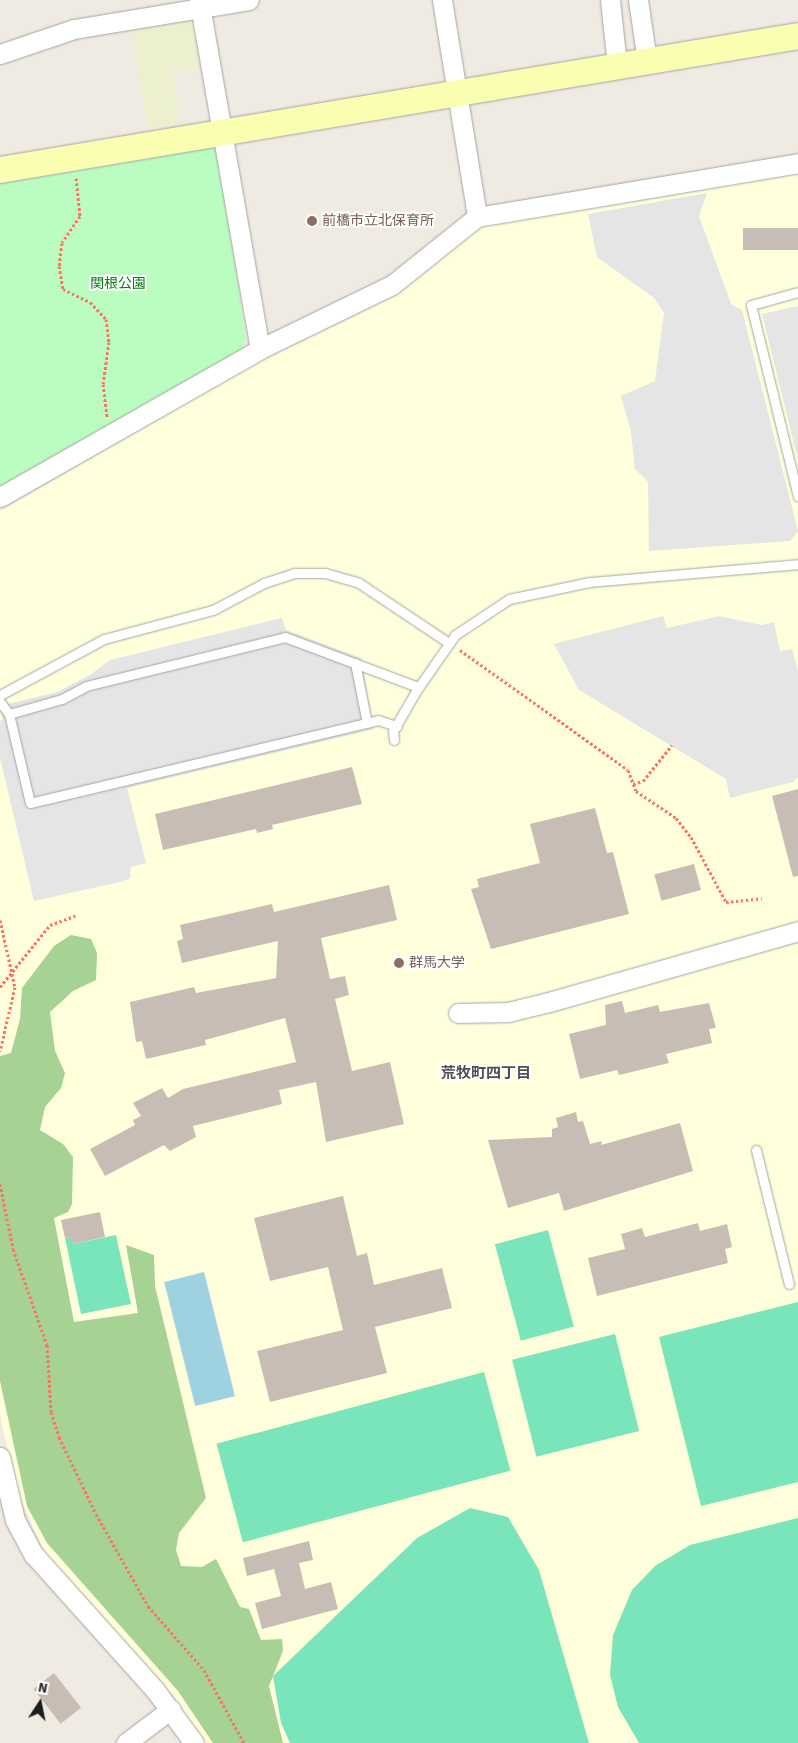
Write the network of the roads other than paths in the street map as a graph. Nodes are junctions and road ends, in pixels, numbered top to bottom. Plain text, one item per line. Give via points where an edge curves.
1 (249, 0) edge
2 (442, 0) edge
3 (610, 0) edge
4 (638, 0) edge
5 (200, 4) edge
6 (798, 36) edge
7 (0, 54) edge
8 (647, 61) junction
9 (617, 66) junction
10 (456, 93) junction
11 (222, 132) junction
12 (798, 163) edge
13 (0, 170) edge
14 (477, 217) junction
15 (798, 292) edge
16 (260, 349) junction
17 (798, 496) edge
18 (0, 497) edge
19 (798, 564) edge
20 (449, 643) junction
21 (354, 663) junction
22 (418, 687) junction
23 (0, 695) edge
24 (0, 702) edge
25 (9, 714) junction
26 (367, 723) junction
27 (396, 726) junction
28 (394, 740) dead end
29 (798, 931) edge
30 (458, 1013) dead end
31 (756, 1150) dead end
32 (788, 1284) dead end
33 (0, 1461) edge
34 (171, 1710) junction
35 (126, 1743) edge
36 (194, 1743) edge

1 - 5 street
2 - 10 street
3 - 9 street
4 - 8 street
5 - 7 street via 74,29
5 - 11 street
6 - 8 street
8 - 9 street
9 - 10 street
10 - 11 street
10 - 14 street
11 - 13 street
11 - 16 street
12 - 14 street
14 - 16 street via 392,285
15 - 17 lane via 751,306
16 - 18 street
19 - 20 lane via 590,582 534,592 494,608
20 - 22 lane
20 - 23 lane via 359,583 325,573 295,572 264,583 212,610 104,639
21 - 22 lane
21 - 25 lane via 292,639 268,641 86,686 62,699
21 - 26 lane
22 - 27 lane
24 - 25 lane
25 - 26 lane via 30,803
26 - 27 lane via 378,720
27 - 28 lane
29 - 30 street via 508,1012
31 - 32 lane
33 - 34 street via 15,1520 34,1555
34 - 35 street
34 - 36 street

